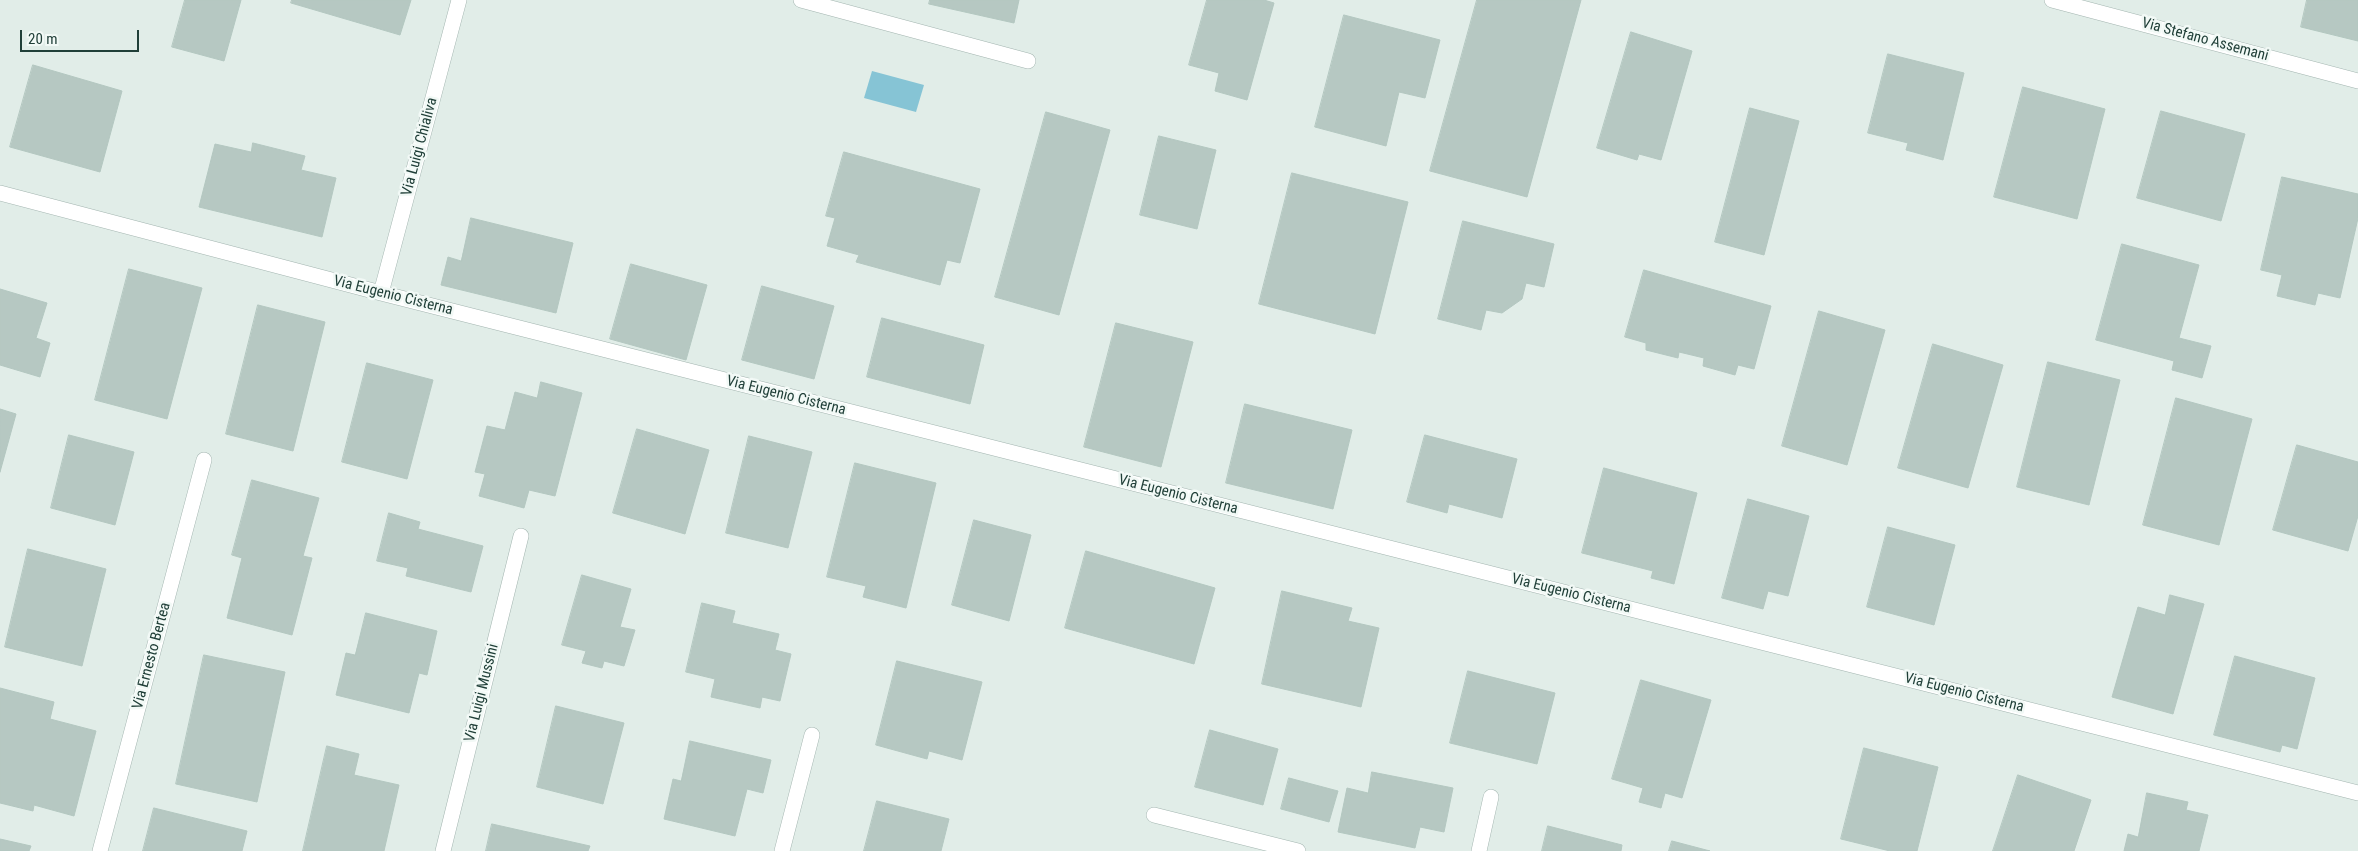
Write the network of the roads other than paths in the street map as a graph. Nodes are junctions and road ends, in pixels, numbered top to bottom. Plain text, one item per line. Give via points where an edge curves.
1 (459, 0) edge
2 (800, 0) edge
3 (2052, 0) edge
4 (1028, 61) dead end
5 (2358, 81) edge
6 (0, 193) edge
7 (381, 293) junction
8 (204, 460) dead end
9 (521, 536) dead end
10 (812, 735) dead end
11 (2358, 792) edge
12 (1491, 797) dead end
13 (1154, 815) dead end
14 (100, 851) edge
15 (443, 851) edge
16 (782, 851) edge
17 (1298, 851) edge
18 (1479, 851) edge

1 - 7 street, Via Luigi Chialiva
2 - 4 street
3 - 5 street, Via Stefano Assemani
6 - 7 street, Via Eugenio Cisterna
7 - 11 street, Via Eugenio Cisterna
8 - 14 street, Via Ernesto Bertea
9 - 15 street, Via Luigi Mussini
10 - 16 street
12 - 18 street
13 - 17 street

